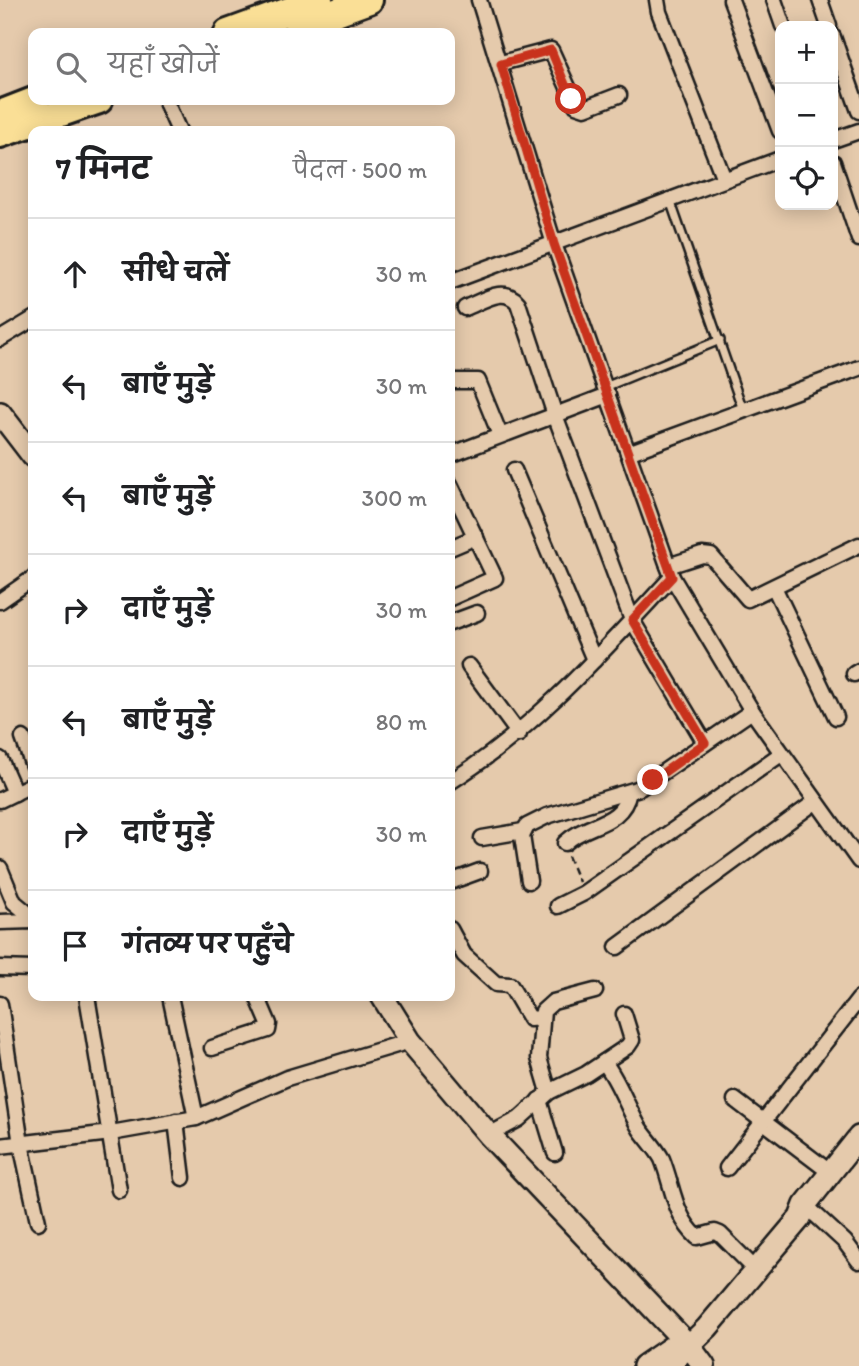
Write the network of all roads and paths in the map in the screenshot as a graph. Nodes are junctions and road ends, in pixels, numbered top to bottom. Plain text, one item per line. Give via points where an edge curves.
1 (369, 0) edge
2 (479, 0) edge
3 (657, 0) edge
4 (731, 0) edge
5 (774, 0) edge
6 (820, 0) edge
7 (299, 13) edge
8 (781, 21) edge
9 (827, 21) edge
10 (246, 28) edge
11 (838, 51) edge
12 (501, 64) junction
13 (619, 95) dead end
14 (28, 103) edge
15 (82, 105) edge
16 (167, 105) edge
17 (859, 111) edge
18 (0, 114) edge
19 (775, 118) edge
20 (177, 126) edge
21 (859, 131) edge
22 (0, 134) edge
23 (838, 138) edge
24 (775, 161) edge
25 (838, 177) edge
26 (724, 179) junction
27 (670, 200) junction
28 (859, 239) edge
29 (554, 244) junction
30 (455, 280) edge
31 (465, 309) dead end
32 (28, 322) edge
33 (0, 339) edge
34 (720, 340) junction
35 (859, 368) edge
36 (455, 382) edge
37 (607, 391) junction
38 (744, 411) junction
39 (0, 413) edge
40 (555, 415) junction
41 (500, 435) junction
42 (28, 444) edge
43 (455, 452) edge
44 (628, 453) junction
45 (514, 470) dead end
46 (455, 494) edge
47 (476, 537) junction
48 (859, 545) edge
49 (455, 546) edge
50 (670, 572) junction
51 (28, 581) edge
52 (774, 587) junction
53 (455, 596) edge
54 (0, 601) edge
55 (477, 613) dead end
56 (632, 620) junction
57 (455, 621) edge
58 (594, 660) junction
59 (469, 666) dead end
60 (752, 711) junction
61 (836, 717) dead end
62 (519, 734) junction
63 (23, 738) dead end
64 (705, 743) junction
65 (28, 752) edge
66 (781, 754) junction
67 (0, 760) edge
68 (455, 779) edge
69 (28, 786) edge
70 (629, 792) junction
71 (15, 793) junction
72 (0, 800) edge
73 (815, 802) junction
74 (523, 831) junction
75 (482, 838) dead end
76 (565, 843) joint
77 (857, 855) edge
78 (1, 871) edge
79 (480, 872) dead end
80 (455, 880) edge
81 (529, 881) dead end
82 (584, 893) junction
83 (558, 906) dead end
84 (28, 916) edge
85 (28, 921) edge
86 (0, 922) edge
87 (455, 938) edge
88 (617, 947) dead end
89 (0, 968) edge
90 (28, 968) edge
91 (595, 991) dead end
92 (859, 999) edge
93 (89, 1001) edge
94 (171, 1001) edge
95 (259, 1001) edge
96 (385, 1001) edge
97 (0, 1004) edge
98 (624, 1014) dead end
99 (541, 1018) junction
100 (410, 1041) junction
101 (212, 1048) dead end
102 (604, 1062) junction
103 (544, 1096) junction
104 (734, 1100) dead end
105 (196, 1118) junction
106 (176, 1122) junction
107 (763, 1122) junction
108 (111, 1133) junction
109 (489, 1135) junction
110 (859, 1137) edge
111 (21, 1143) junction
112 (0, 1146) edge
113 (555, 1153) dead end
114 (727, 1168) dead end
115 (831, 1173) junction
116 (184, 1178) dead end
117 (119, 1190) dead end
118 (805, 1205) junction
119 (38, 1222) dead end
120 (859, 1261) edge
121 (750, 1264) junction
122 (687, 1343) junction
123 (646, 1365) edge
124 (668, 1366) edge
125 (704, 1366) edge

1 - 7 highway
2 - 12 street
3 - 26 street
4 - 19 street
5 - 8 street
6 - 9 street
7 - 10 highway
11 - 17 street
12 - 13 street via 551,50 576,105 584,108
12 - 29 street
14 - 18 highway
15 - 22 highway
16 - 20 street
21 - 23 street
24 - 26 street
25 - 28 street
26 - 27 street
27 - 29 street
27 - 34 lane
29 - 30 street
29 - 37 street
31 - 40 street via 502,293 513,297
32 - 33 street
34 - 37 lane
34 - 38 lane
35 - 38 street
36 - 41 street via 478,381
37 - 40 street
37 - 44 street
38 - 44 street
39 - 42 main road
40 - 41 street
40 - 56 street
41 - 43 street
44 - 50 street
45 - 58 street
46 - 47 street
47 - 49 street
47 - 53 street via 495,578
48 - 52 street
50 - 52 street via 702,555 711,556 748,599
50 - 56 street
50 - 60 street
51 - 54 street
52 - 61 street
55 - 57 street
56 - 58 street
56 - 64 street
58 - 62 street
59 - 62 street
60 - 64 street
60 - 66 street
62 - 68 street
63 - 65 street
64 - 70 street
66 - 73 street
66 - 82 street
67 - 71 street
69 - 71 street
70 - 74 street via 534,821
70 - 76 street via 627,803 615,817
71 - 72 street
73 - 77 street
73 - 88 street
74 - 75 street
74 - 81 street
76 - 82 path
78 - 84 street via 14,902
79 - 80 street
82 - 83 street
85 - 86 street
87 - 99 street via 464,955 496,984 510,985 530,1019
89 - 90 street
91 - 99 street via 553,1002
92 - 107 street
93 - 108 street
94 - 105 street
95 - 101 street via 268,1030
96 - 100 main road
97 - 111 street
98 - 102 street via 632,1040
99 - 103 street via 539,1064
100 - 105 street via 287,1078
100 - 109 main road
102 - 103 street
102 - 121 street via 660,1156 677,1208 693,1233 698,1237 720,1234
103 - 109 street via 528,1114
103 - 113 street
104 - 107 street
105 - 106 street
106 - 108 street
106 - 116 street
107 - 114 street
107 - 115 street
108 - 111 street
108 - 117 street
109 - 122 main road
110 - 115 main road
111 - 112 street
111 - 119 street
115 - 118 main road
118 - 120 street
118 - 121 main road via 793,1211
118 - 122 main road via 800,1218
121 - 122 main road
122 - 123 main road
122 - 124 main road
122 - 125 main road

